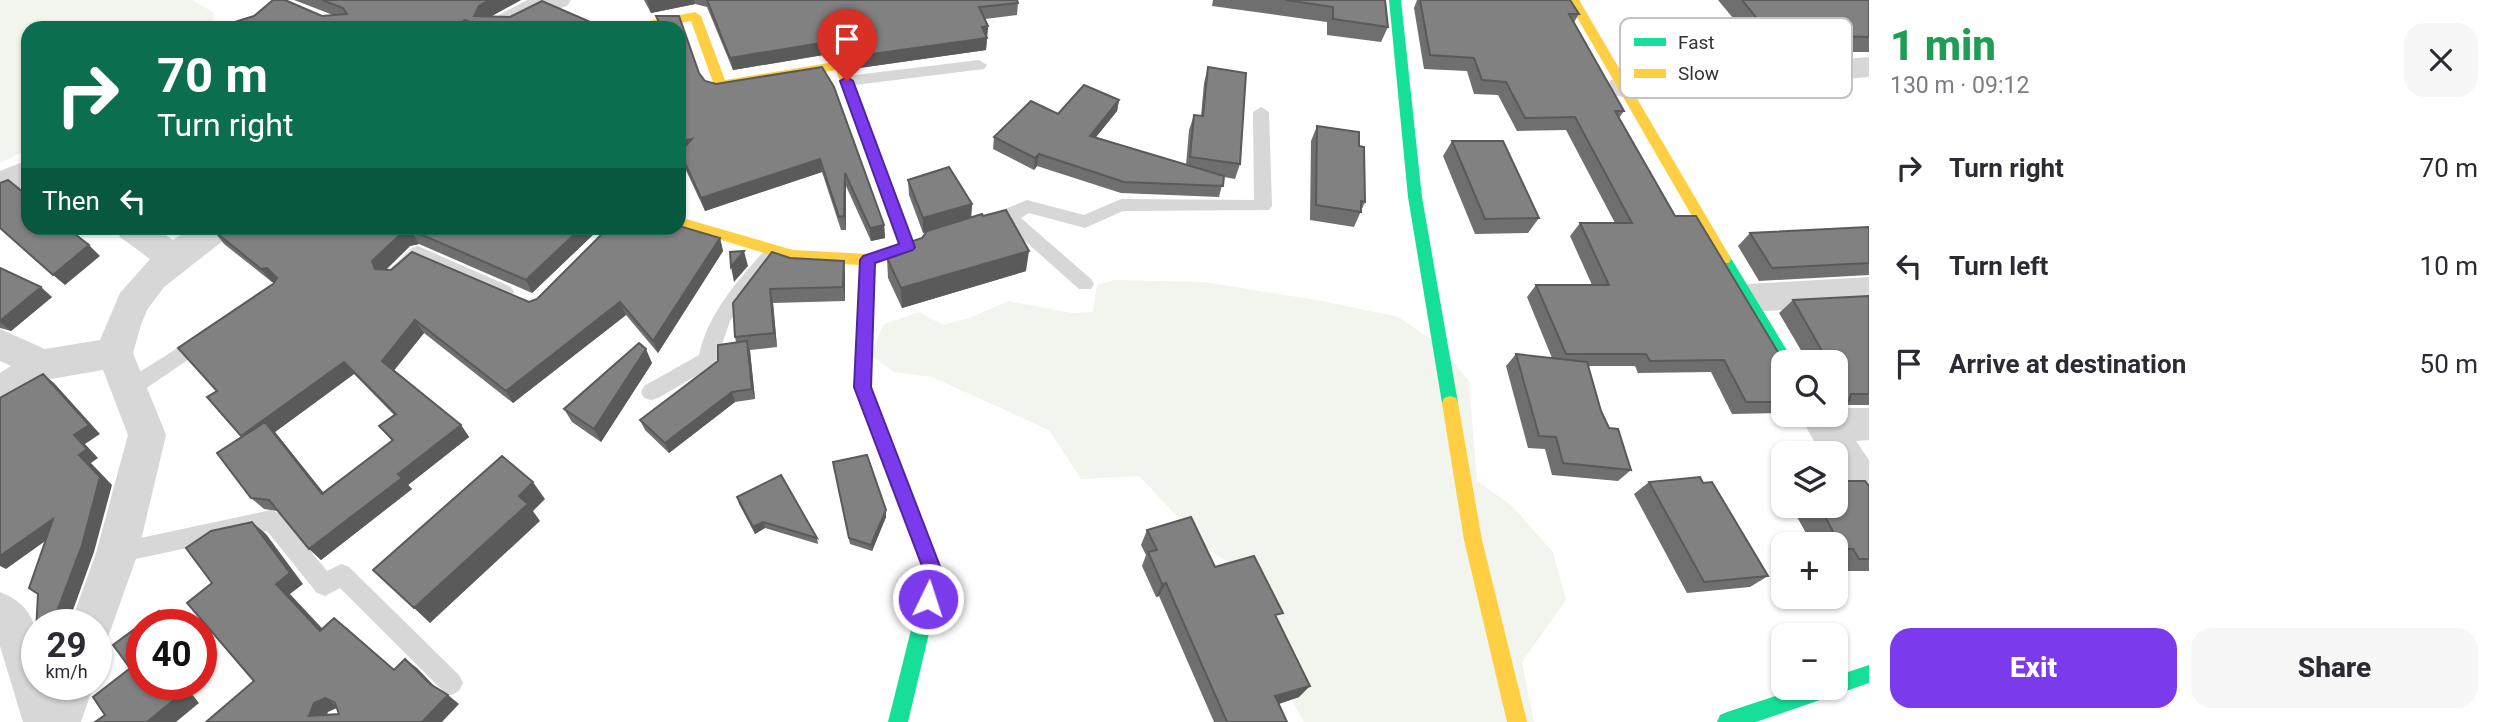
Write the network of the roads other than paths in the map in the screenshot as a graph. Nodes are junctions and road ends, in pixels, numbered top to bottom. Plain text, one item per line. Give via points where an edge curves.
1 (557, 0) edge
2 (1395, 0) edge
3 (1573, 0) edge
4 (517, 4) edge
5 (502, 21) edge
6 (670, 21) edge
7 (979, 65) dead end
8 (847, 81) junction
9 (1620, 83) edge
10 (1629, 98) edge
11 (1261, 112) dead end
12 (21, 174) edge
13 (0, 185) edge
14 (1009, 217) junction
15 (686, 224) edge
16 (971, 228) edge
17 (142, 235) edge
18 (205, 235) edge
19 (775, 250) junction
20 (172, 257) junction
21 (868, 260) junction
22 (391, 275) edge
23 (1085, 284) dead end
24 (1869, 291) edge
25 (1748, 298) junction
26 (523, 300) edge
27 (220, 328) edge
28 (0, 344) edge
29 (1779, 350) edge
30 (115, 353) junction
31 (42, 365) junction
32 (129, 389) junction
33 (651, 391) dead end
34 (0, 393) edge
35 (1848, 422) edge
36 (1869, 424) edge
37 (1826, 427) edge
38 (1869, 494) edge
39 (117, 553) junction
40 (98, 609) edge
41 (0, 613) edge
42 (1869, 674) edge
43 (1848, 681) edge
44 (451, 683) dead end
45 (66, 700) edge
46 (1792, 700) edge
47 (46, 722) edge
48 (58, 722) edge
49 (898, 722) edge
50 (1517, 722) edge
51 (1727, 722) edge

1 - 4 street
2 - 50 street via 1417,210 1473,540
3 - 9 street
4 - 5 street
6 - 8 street via 695,16 720,85 841,65
7 - 8 lane
8 - 21 street via 914,245
10 - 25 street
11 - 14 lane via 1264,206 1121,205 1085,222 1027,206
12 - 13 street
14 - 16 lane
14 - 23 lane
15 - 19 street
17 - 20 street
18 - 20 street
19 - 21 street via 793,256
19 - 33 lane via 710,340 708,359
20 - 30 street via 127,313
21 - 49 street via 863,387 934,574
22 - 26 lane via 418,253
24 - 25 street
25 - 29 street
27 - 32 lane
28 - 31 street
30 - 31 street
30 - 32 street
31 - 34 street
32 - 39 street via 147,435
35 - 36 street
37 - 38 street
39 - 40 street
39 - 44 lane via 271,520 325,586 341,574
41 - 47 street via 19,635
42 - 43 street
45 - 48 street
46 - 51 street

